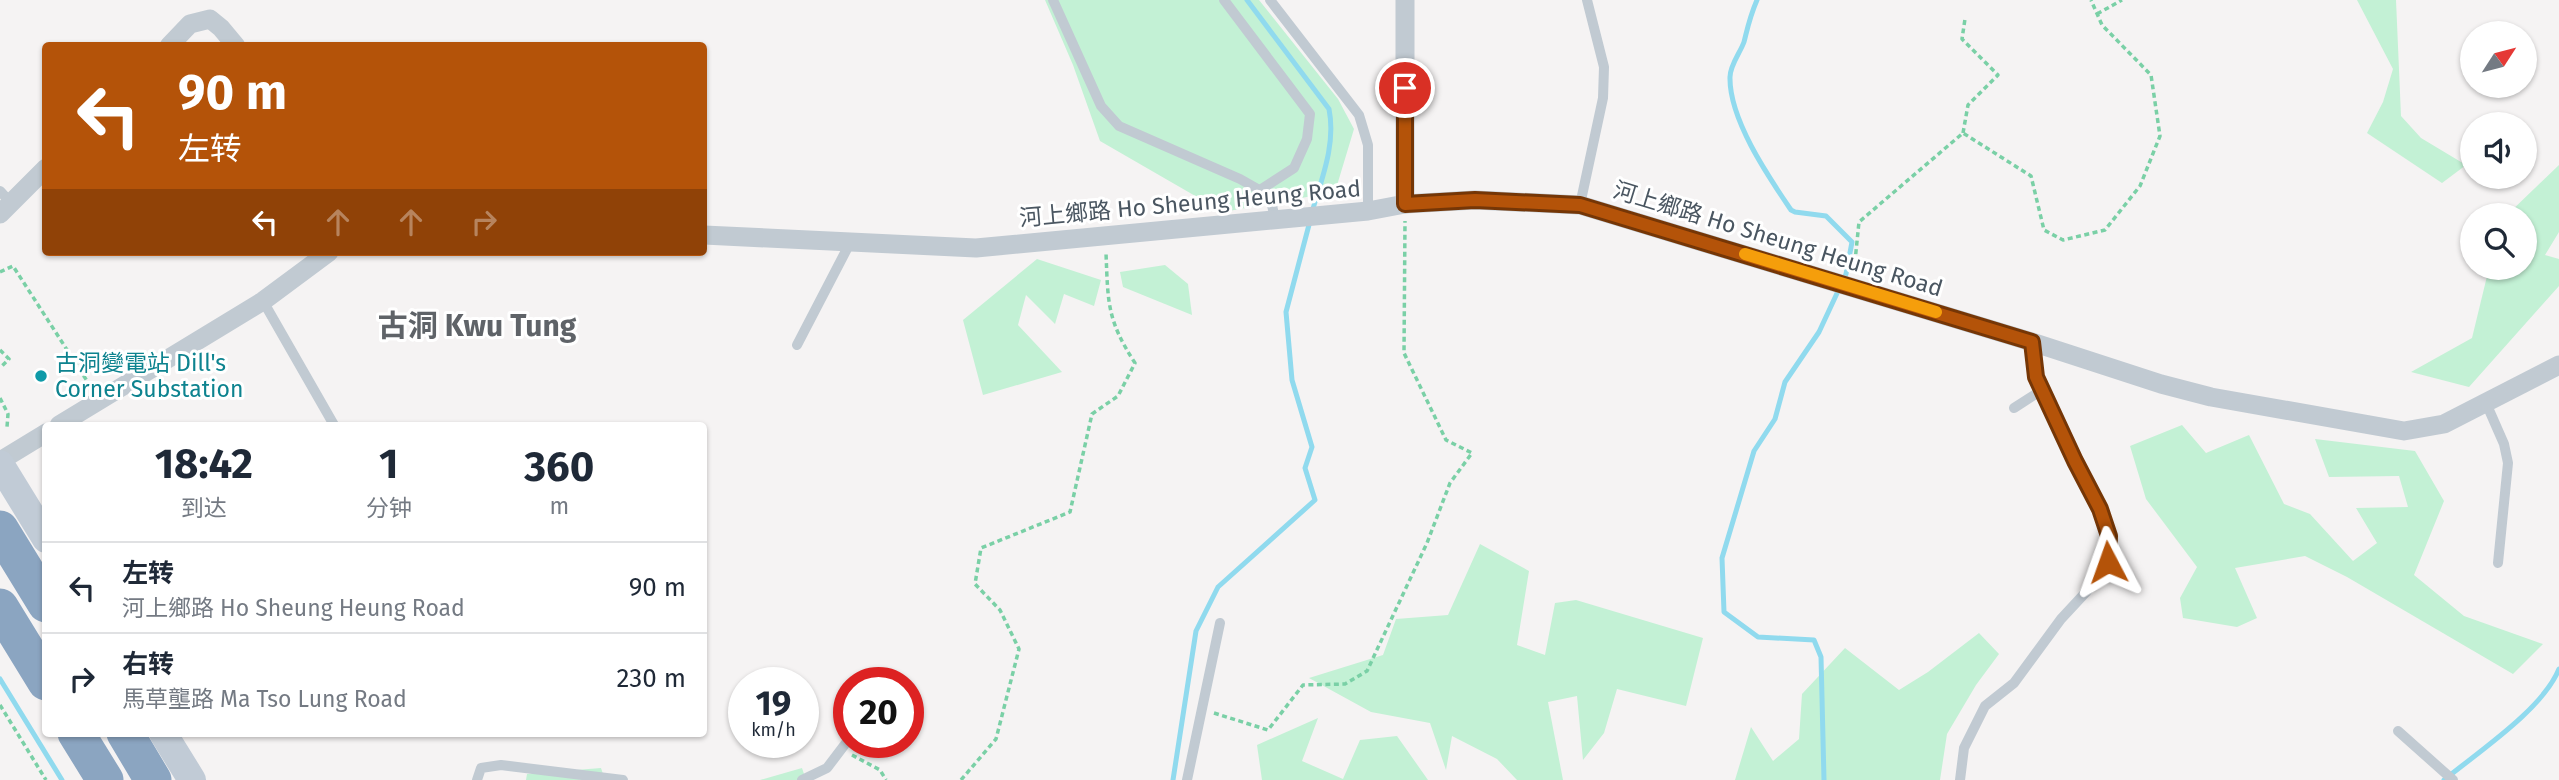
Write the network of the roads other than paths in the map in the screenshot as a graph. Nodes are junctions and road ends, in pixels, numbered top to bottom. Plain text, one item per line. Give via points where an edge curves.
1 (1053, 0) edge
2 (1224, 0) edge
3 (1270, 0) edge
4 (1405, 0) edge
5 (1587, 0) edge
6 (173, 42) edge
7 (233, 42) edge
8 (42, 171) edge
9 (1260, 190) junction
10 (4, 203) edge
11 (1405, 204) junction
12 (1580, 205) junction
13 (1368, 211) junction
14 (1275, 219) junction
15 (707, 236) edge
16 (850, 243) junction
17 (324, 256) edge
18 (263, 301) junction
19 (2032, 342) junction
20 (797, 345) dead end
21 (2559, 365) edge
22 (2042, 390) junction
23 (2486, 403) junction
24 (2014, 408) dead end
25 (64, 422) edge
26 (332, 422) edge
27 (42, 436) edge
28 (0, 462) edge
29 (0, 529) edge
30 (42, 532) edge
31 (2498, 562) dead end
32 (42, 597) edge
33 (0, 607) edge
34 (1220, 623) dead end
35 (42, 675) edge
36 (2398, 731) dead end
37 (78, 737) edge
38 (127, 737) edge
39 (166, 737) edge
40 (835, 758) edge
41 (198, 779) edge
42 (104, 780) edge
43 (153, 780) edge
44 (477, 780) edge
45 (623, 780) edge
46 (802, 780) edge
47 (1187, 780) edge
48 (1960, 780) edge
49 (2453, 780) edge

1 - 9 lane via 1101,106 1119,126
2 - 9 lane via 1310,114 1307,139 1294,168
3 - 13 lane via 1359,115 1368,145
4 - 11 street
5 - 12 lane via 1604,67 1603,98
6 - 7 street via 190,24 210,19
8 - 10 street
9 - 14 lane via 1270,195
11 - 12 street, 河上鄉路 Ho Sheung Heung Road via 1475,200
11 - 13 street, 河上鄉路 Ho Sheung Heung Road
12 - 19 street, 河上鄉路 Ho Sheung Heung Road
13 - 14 street, 河上鄉路 Ho Sheung Heung Road
14 - 16 street, 河上鄉路 Ho Sheung Heung Road via 976,248
15 - 16 street, 河上鄉路 Ho Sheung Heung Road
16 - 20 lane
17 - 18 street
18 - 25 street
18 - 26 lane
19 - 22 lane
19 - 23 street, 河上鄉路 Ho Sheung Heung Road via 2211,397 2404,431 2444,424
21 - 23 street, 河上鄉路 Ho Sheung Heung Road
22 - 24 lane
22 - 48 lane via 2100,509 2109,536 2108,562 2014,683 1985,706 1964,748
23 - 31 lane via 2508,463
27 - 28 street
28 - 30 main road
29 - 32 highway
33 - 35 highway
34 - 47 lane
36 - 49 lane
37 - 42 highway
38 - 43 highway
39 - 41 main road
40 - 46 lane via 827,768
44 - 45 lane via 481,768 501,765

